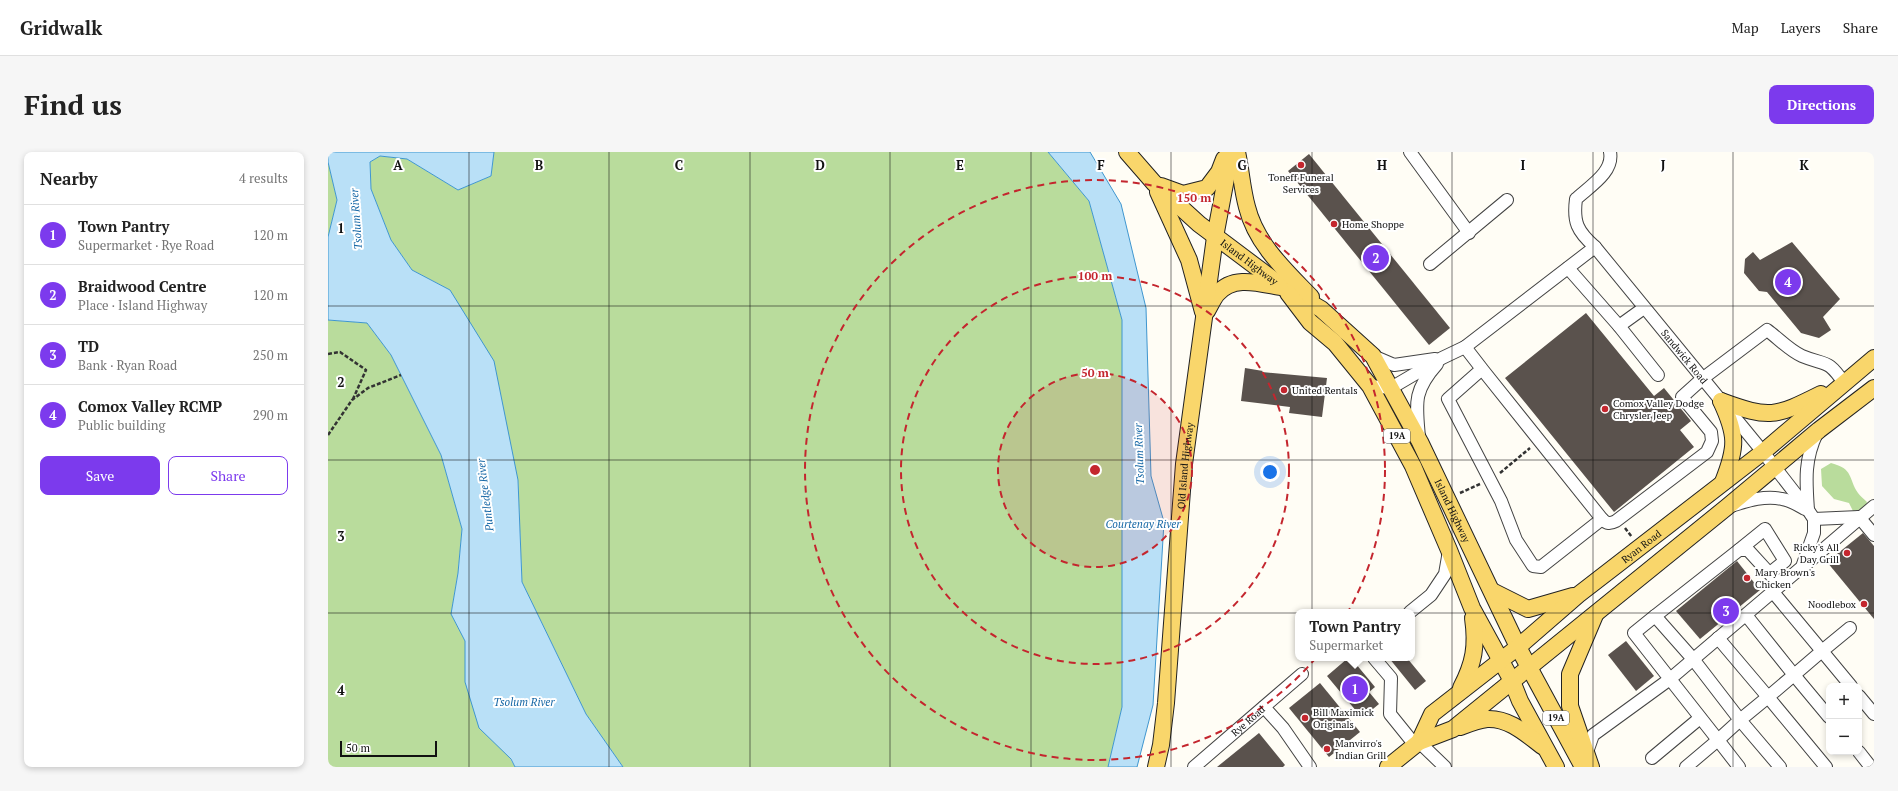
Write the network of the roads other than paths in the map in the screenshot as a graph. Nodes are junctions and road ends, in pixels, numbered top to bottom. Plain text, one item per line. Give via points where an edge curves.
1 (1127, 152) edge
2 (1227, 152) edge
3 (1231, 152) edge
4 (1237, 152) edge
5 (1410, 152) edge
6 (1610, 152) edge
7 (1154, 183) junction
8 (1507, 200) dead end
9 (1469, 233) junction
10 (1215, 237) junction
11 (1595, 248) junction
12 (1430, 264) dead end
13 (1568, 268) junction
14 (1283, 287) junction
15 (1644, 308) junction
16 (1321, 309) junction
17 (1204, 316) junction
18 (1619, 326) junction
19 (1465, 347) junction
20 (1373, 356) junction
21 (1442, 358) junction
22 (1874, 358) edge
23 (1482, 369) junction
24 (1658, 375) dead end
25 (1702, 379) junction
26 (1844, 383) junction
27 (1370, 386) junction
28 (1391, 388) junction
29 (1874, 388) edge
30 (1721, 401) junction
31 (1819, 430) junction
32 (1420, 442) junction
33 (1763, 452) junction
34 (1774, 467) junction
35 (1722, 483) junction
36 (1874, 506) edge
37 (1727, 507) junction
38 (1811, 515) junction
39 (1859, 517) junction
40 (1602, 519) junction
41 (1874, 535) edge
42 (1449, 550) junction
43 (1739, 550) junction
44 (1802, 567) junction
45 (1770, 573) junction
46 (1777, 588) junction
47 (1492, 592) junction
48 (1578, 595) junction
49 (1472, 608) junction
50 (1414, 609) edge
51 (1596, 612) junction
52 (1746, 614) junction
53 (1655, 616) junction
54 (1850, 628) dead end
55 (1718, 638) junction
56 (1518, 647) junction
57 (1822, 651) junction
58 (1693, 659) junction
59 (1500, 660) junction
60 (1377, 661) edge
61 (1530, 667) junction
62 (1302, 674) dead end
63 (1794, 675) junction
64 (1670, 679) junction
65 (1512, 681) junction
66 (1849, 683) edge
67 (1458, 692) junction
68 (1768, 696) junction
69 (1862, 700) edge
70 (1264, 707) junction
71 (1826, 713) edge
72 (1874, 714) edge
73 (1700, 718) junction
74 (1740, 720) junction
75 (1453, 729) junction
76 (1718, 740) junction
77 (1417, 743) junction
78 (1548, 751) junction
79 (1862, 755) edge
80 (1652, 758) dead end
81 (1587, 762) edge
82 (1871, 765) edge
83 (1156, 767) edge
84 (1194, 767) edge
85 (1310, 767) edge
86 (1388, 767) edge
87 (1445, 767) edge
88 (1556, 767) edge
89 (1686, 767) edge
90 (1739, 767) edge
91 (1780, 767) edge
92 (1826, 767) edge

1 - 7 main road
2 - 7 main road via 1219,172 1207,188 1183,194
3 - 10 main road, Old Island Highway
4 - 16 main road via 1245,202 1254,226 1273,256
5 - 9 street
6 - 11 street, Sandwick Road via 1610,165 1576,199 1576,225 1584,238
7 - 10 main road, Island Highway
7 - 17 main road via 1185,250
8 - 9 street
9 - 12 street
10 - 14 main road, Island Highway / 19A
10 - 17 main road, Old Island Highway
11 - 13 street
11 - 15 street, Sandwick Road
13 - 18 street
13 - 19 street
14 - 16 main road, Island Highway / 19A
14 - 17 main road via 1243,281 1230,284 1217,294
14 - 27 main road, Island Highway / 19A via 1310,322 1335,343
15 - 18 street
15 - 25 street, Sandwick Road
16 - 20 main road, Island Highway / 19A
17 - 83 main road, Old Island Highway via 1184,464 1166,703
18 - 24 street
19 - 21 street
19 - 23 street
20 - 21 street via 1394,365
20 - 28 main road, Island Highway / 19A
21 - 28 street
21 - 32 street via 1420,387 1416,407
22 - 26 main road, Ryan Road
23 - 40 street
23 - 40 street via 1448,399 1501,501 1516,540 1531,563 1537,568 1541,567
25 - 26 street via 1767,330 1801,355 1827,363
25 - 30 street, Sandwick Road
25 - 40 street via 1682,397 1711,432 1712,441 1707,452 1616,521 1605,523
26 - 30 main road via 1781,412 1769,414 1756,413
26 - 33 main road, Ryan Road
27 - 28 street
27 - 42 main road, Island Highway / 19A via 1413,466
28 - 32 main road, Island Highway / 19A
29 - 31 main road, Ryan Road
30 - 33 street, Sandwick Road
30 - 35 main road via 1732,425 1734,440 1731,463
31 - 34 main road, Ryan Road
31 - 38 street via 1806,466
32 - 47 main road, Island Highway / 19A
33 - 34 street, Sandwick Road
33 - 35 main road, Ryan Road
34 - 37 main road, Ryan Road
34 - 38 street, Sandwick Road
35 - 48 main road, Ryan Road
36 - 39 street
37 - 38 street via 1752,500 1782,499
37 - 51 main road, Ryan Road
38 - 39 street
38 - 44 street via 1814,533
39 - 41 street
39 - 44 street
42 - 49 main road, Island Highway / 19A
42 - 50 street via 1446,574 1431,595
43 - 45 street via 1748,550
43 - 45 street via 1765,529 1785,561
43 - 53 street
44 - 46 street
45 - 46 street
46 - 52 street
46 - 57 street
47 - 48 main road via 1528,609
47 - 56 main road, Island Highway / 19A
48 - 56 main road, Ryan Road
49 - 59 main road, Island Highway / 19A
49 - 67 main road via 1476,636 1474,655 1470,670
51 - 61 main road, Ryan Road
51 - 81 main road via 1570,674 1570,706
52 - 55 street
52 - 63 street
53 - 58 street
53 - 64 street via 1634,633
54 - 57 street
55 - 58 street
55 - 68 street
56 - 59 main road, Ryan Road
56 - 61 main road, Island Highway / 19A
57 - 63 street
57 - 66 street
58 - 64 street
58 - 74 street
59 - 65 main road, Island Highway / 19A
59 - 67 main road, Ryan Road
60 - 77 street via 1391,678 1390,714
61 - 65 main road, Ryan Road
61 - 81 main road, Island Highway / 19A via 1539,688
62 - 70 street, Rye Road
63 - 68 street
63 - 71 street
64 - 73 street
64 - 81 street via 1593,735
65 - 75 main road, Ryan Road
65 - 78 main road, Island Highway / 19A via 1520,702
67 - 77 main road, Ryan Road via 1432,714
68 - 74 street
68 - 92 street
69 - 72 street
70 - 84 street, Rye Road
70 - 85 street via 1283,728
73 - 76 street
73 - 80 street
74 - 76 street
74 - 91 street
75 - 77 main road, Ryan Road
75 - 78 main road via 1486,719 1504,720
76 - 89 street
76 - 90 street
77 - 86 main road, Ryan Road
77 - 87 street
78 - 88 main road, Island Highway / 19A
79 - 82 street

